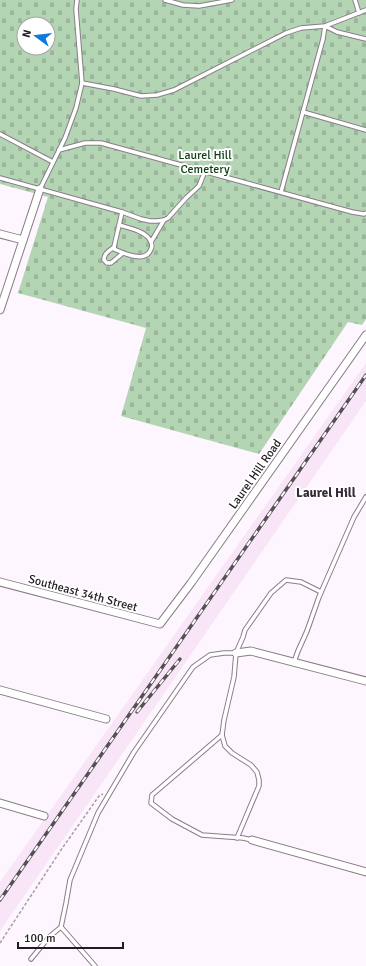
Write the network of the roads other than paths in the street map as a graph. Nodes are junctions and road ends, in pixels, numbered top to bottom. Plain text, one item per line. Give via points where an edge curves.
1 (77, 0) edge
2 (165, 0) edge
3 (232, 0) edge
4 (355, 0) edge
5 (366, 10) edge
6 (358, 13) junction
7 (325, 26) junction
8 (366, 38) edge
9 (82, 83) junction
10 (303, 112) junction
11 (366, 130) edge
12 (0, 134) edge
13 (60, 150) junction
14 (53, 162) junction
15 (205, 171) junction
16 (0, 178) edge
17 (40, 189) junction
18 (282, 192) junction
19 (122, 212) junction
20 (366, 213) edge
21 (164, 220) junction
22 (119, 226) junction
23 (0, 234) edge
24 (23, 240) junction
25 (151, 242) junction
26 (114, 246) junction
27 (123, 253) junction
28 (0, 310) edge
29 (366, 335) edge
30 (366, 497) edge
31 (0, 582) edge
32 (321, 592) junction
33 (160, 624) joint
34 (236, 653) junction
35 (294, 662) junction
36 (366, 681) edge
37 (0, 690) edge
38 (106, 719) dead end
39 (222, 735) junction
40 (0, 803) edge
41 (44, 816) dead end
42 (236, 838) junction
43 (252, 840) joint
44 (366, 872) edge
45 (61, 927) junction
46 (32, 959) dead end
47 (94, 966) edge

1 - 9 lane
2 - 3 lane via 199,6
4 - 6 lane
5 - 6 lane
6 - 7 lane
7 - 8 lane via 337,32
7 - 9 lane via 301,28 286,33 174,90 157,95 141,96
7 - 10 lane
9 - 13 lane via 76,108
10 - 11 lane
10 - 18 lane
12 - 14 lane
13 - 14 lane
13 - 15 lane via 85,143 101,143
14 - 17 lane
15 - 18 lane
15 - 21 lane via 199,186
16 - 17 lane
17 - 19 lane
17 - 24 street
18 - 20 lane via 352,212
19 - 21 lane via 150,221
19 - 22 lane
21 - 25 lane
22 - 25 lane via 141,232
22 - 26 lane
23 - 24 street
24 - 28 street
25 - 27 lane via 151,249 144,256 135,257
26 - 27 lane via 114,249
26 - 27 lane via 104,256 107,263 111,263
29 - 33 street, Laurel Hill Road
30 - 32 lane via 354,517
31 - 33 street, Southeast 34th Street
32 - 34 lane via 301,582 286,580 271,593 245,630
32 - 35 lane
34 - 35 street via 252,651
34 - 39 lane via 234,677
34 - 45 lane via 210,655 193,667 134,752 98,812 70,880
35 - 36 street
37 - 38 street
39 - 42 lane via 225,746 232,754 251,765 259,780 259,786
39 - 42 lane via 152,795 151,803 172,819 202,835
40 - 41 street
42 - 43 lane
43 - 44 street
45 - 46 lane via 49,937
45 - 47 lane

